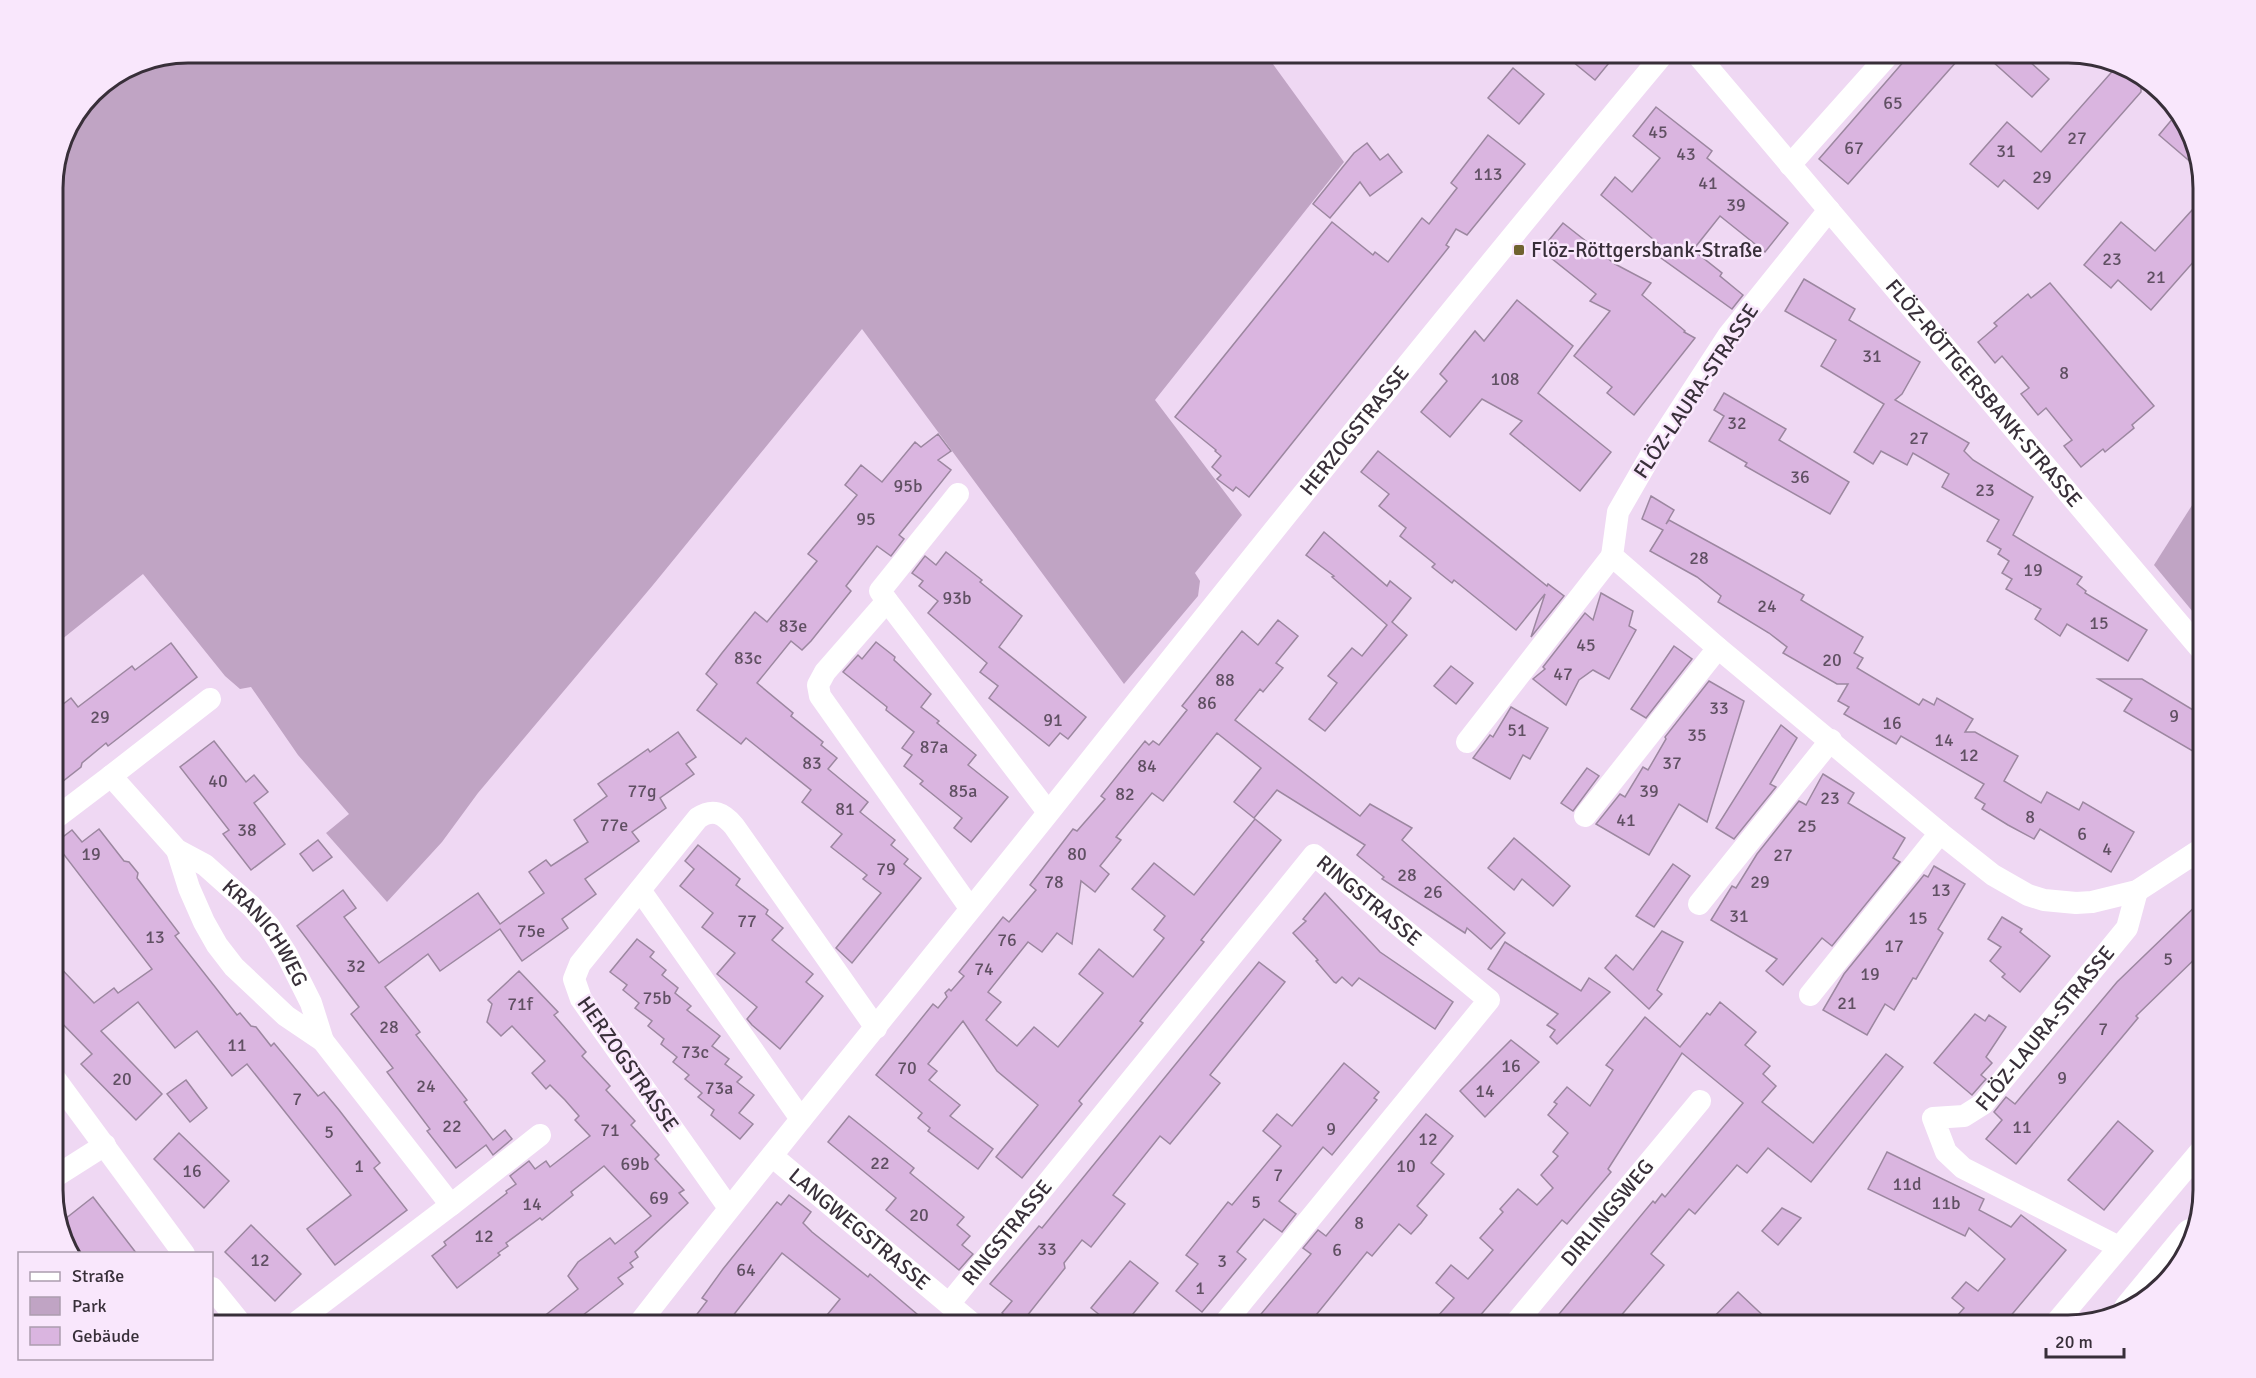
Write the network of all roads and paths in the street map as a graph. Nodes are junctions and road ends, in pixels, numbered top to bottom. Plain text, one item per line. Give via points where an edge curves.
1 (1656, 63) edge
2 (1704, 63) edge
3 (1881, 63) edge
4 (1790, 165) junction
5 (1829, 210) junction
6 (958, 494) dead end
7 (1612, 556) junction
8 (887, 601) junction
9 (2193, 640) edge
10 (1718, 648) junction
11 (210, 699) dead end
12 (1831, 740) junction
13 (1467, 742) dead end
14 (111, 776) junction
15 (63, 812) edge
16 (1048, 812) junction
17 (1586, 816) dead end
18 (1940, 833) junction
19 (177, 850) junction
20 (2193, 855) edge
21 (640, 890) junction
22 (2137, 891) junction
23 (1699, 904) dead end
24 (970, 908) junction
25 (1810, 995) dead end
26 (876, 1028) junction
27 (323, 1041) junction
28 (63, 1089) edge
29 (1700, 1101) dead end
30 (801, 1119) junction
31 (540, 1135) dead end
32 (105, 1145) junction
33 (772, 1156) junction
34 (2193, 1161) edge
35 (63, 1172) edge
36 (451, 1205) junction
37 (729, 1208) junction
38 (2119, 1247) junction
39 (183, 1252) edge
40 (2173, 1257) edge
41 (2154, 1280) edge
42 (213, 1289) edge
43 (949, 1304) junction
44 (233, 1315) edge
45 (307, 1315) edge
46 (646, 1315) edge
47 (962, 1315) edge
48 (1232, 1315) edge
49 (1523, 1315) edge
50 (2063, 1315) edge

1 - 16 street, HERZOGSTRASSE via 1461,298
2 - 4 street, FLÖZ-RÖTTGERSBANK-STRASSE
3 - 4 street
4 - 5 street, FLÖZ-RÖTTGERSBANK-STRASSE
5 - 7 street, FLÖZ-LAURA-STRASSE via 1728,336 1652,453 1618,512
5 - 9 street, FLÖZ-RÖTTGERSBANK-STRASSE
6 - 8 street via 880,591
7 - 10 street
7 - 13 street
8 - 16 street
8 - 24 street via 825,672 818,685 819,696
10 - 12 street
10 - 17 street
11 - 14 street
12 - 18 street
12 - 23 street
14 - 15 street
14 - 19 street, KRANICHWEG
16 - 24 street, HERZOGSTRASSE
18 - 22 street via 1993,876 2044,900 2092,902
18 - 25 street
19 - 27 street, KRANICHWEG via 204,922 234,968 286,1016
19 - 27 street, KRANICHWEG via 205,865 269,926 311,1003
20 - 22 street
21 - 26 street, HERZOGSTRASSE via 698,818 712,812 722,815 734,826
21 - 30 street
21 - 37 street, HERZOGSTRASSE via 580,964 574,979 576,989
22 - 38 street, FLÖZ-LAURA-STRASSE via 2127,928 1983,1104 1964,1116 1933,1118 1946,1152 1963,1168
24 - 26 street, HERZOGSTRASSE
26 - 30 street, HERZOGSTRASSE
27 - 36 street, KRANICHWEG
28 - 32 street
29 - 49 street, DIRLINGSWEG
30 - 33 street, HERZOGSTRASSE
31 - 36 street
32 - 35 street
32 - 39 street
33 - 37 street, HERZOGSTRASSE
33 - 43 street, LANGWEGSTRASSE
34 - 38 street
36 - 45 street
37 - 46 street, HERZOGSTRASSE
38 - 50 street
40 - 41 main road
42 - 44 street
43 - 47 street, LANGWEGSTRASSE
43 - 48 street, RINGSTRASSE via 1314,855 1489,1000

